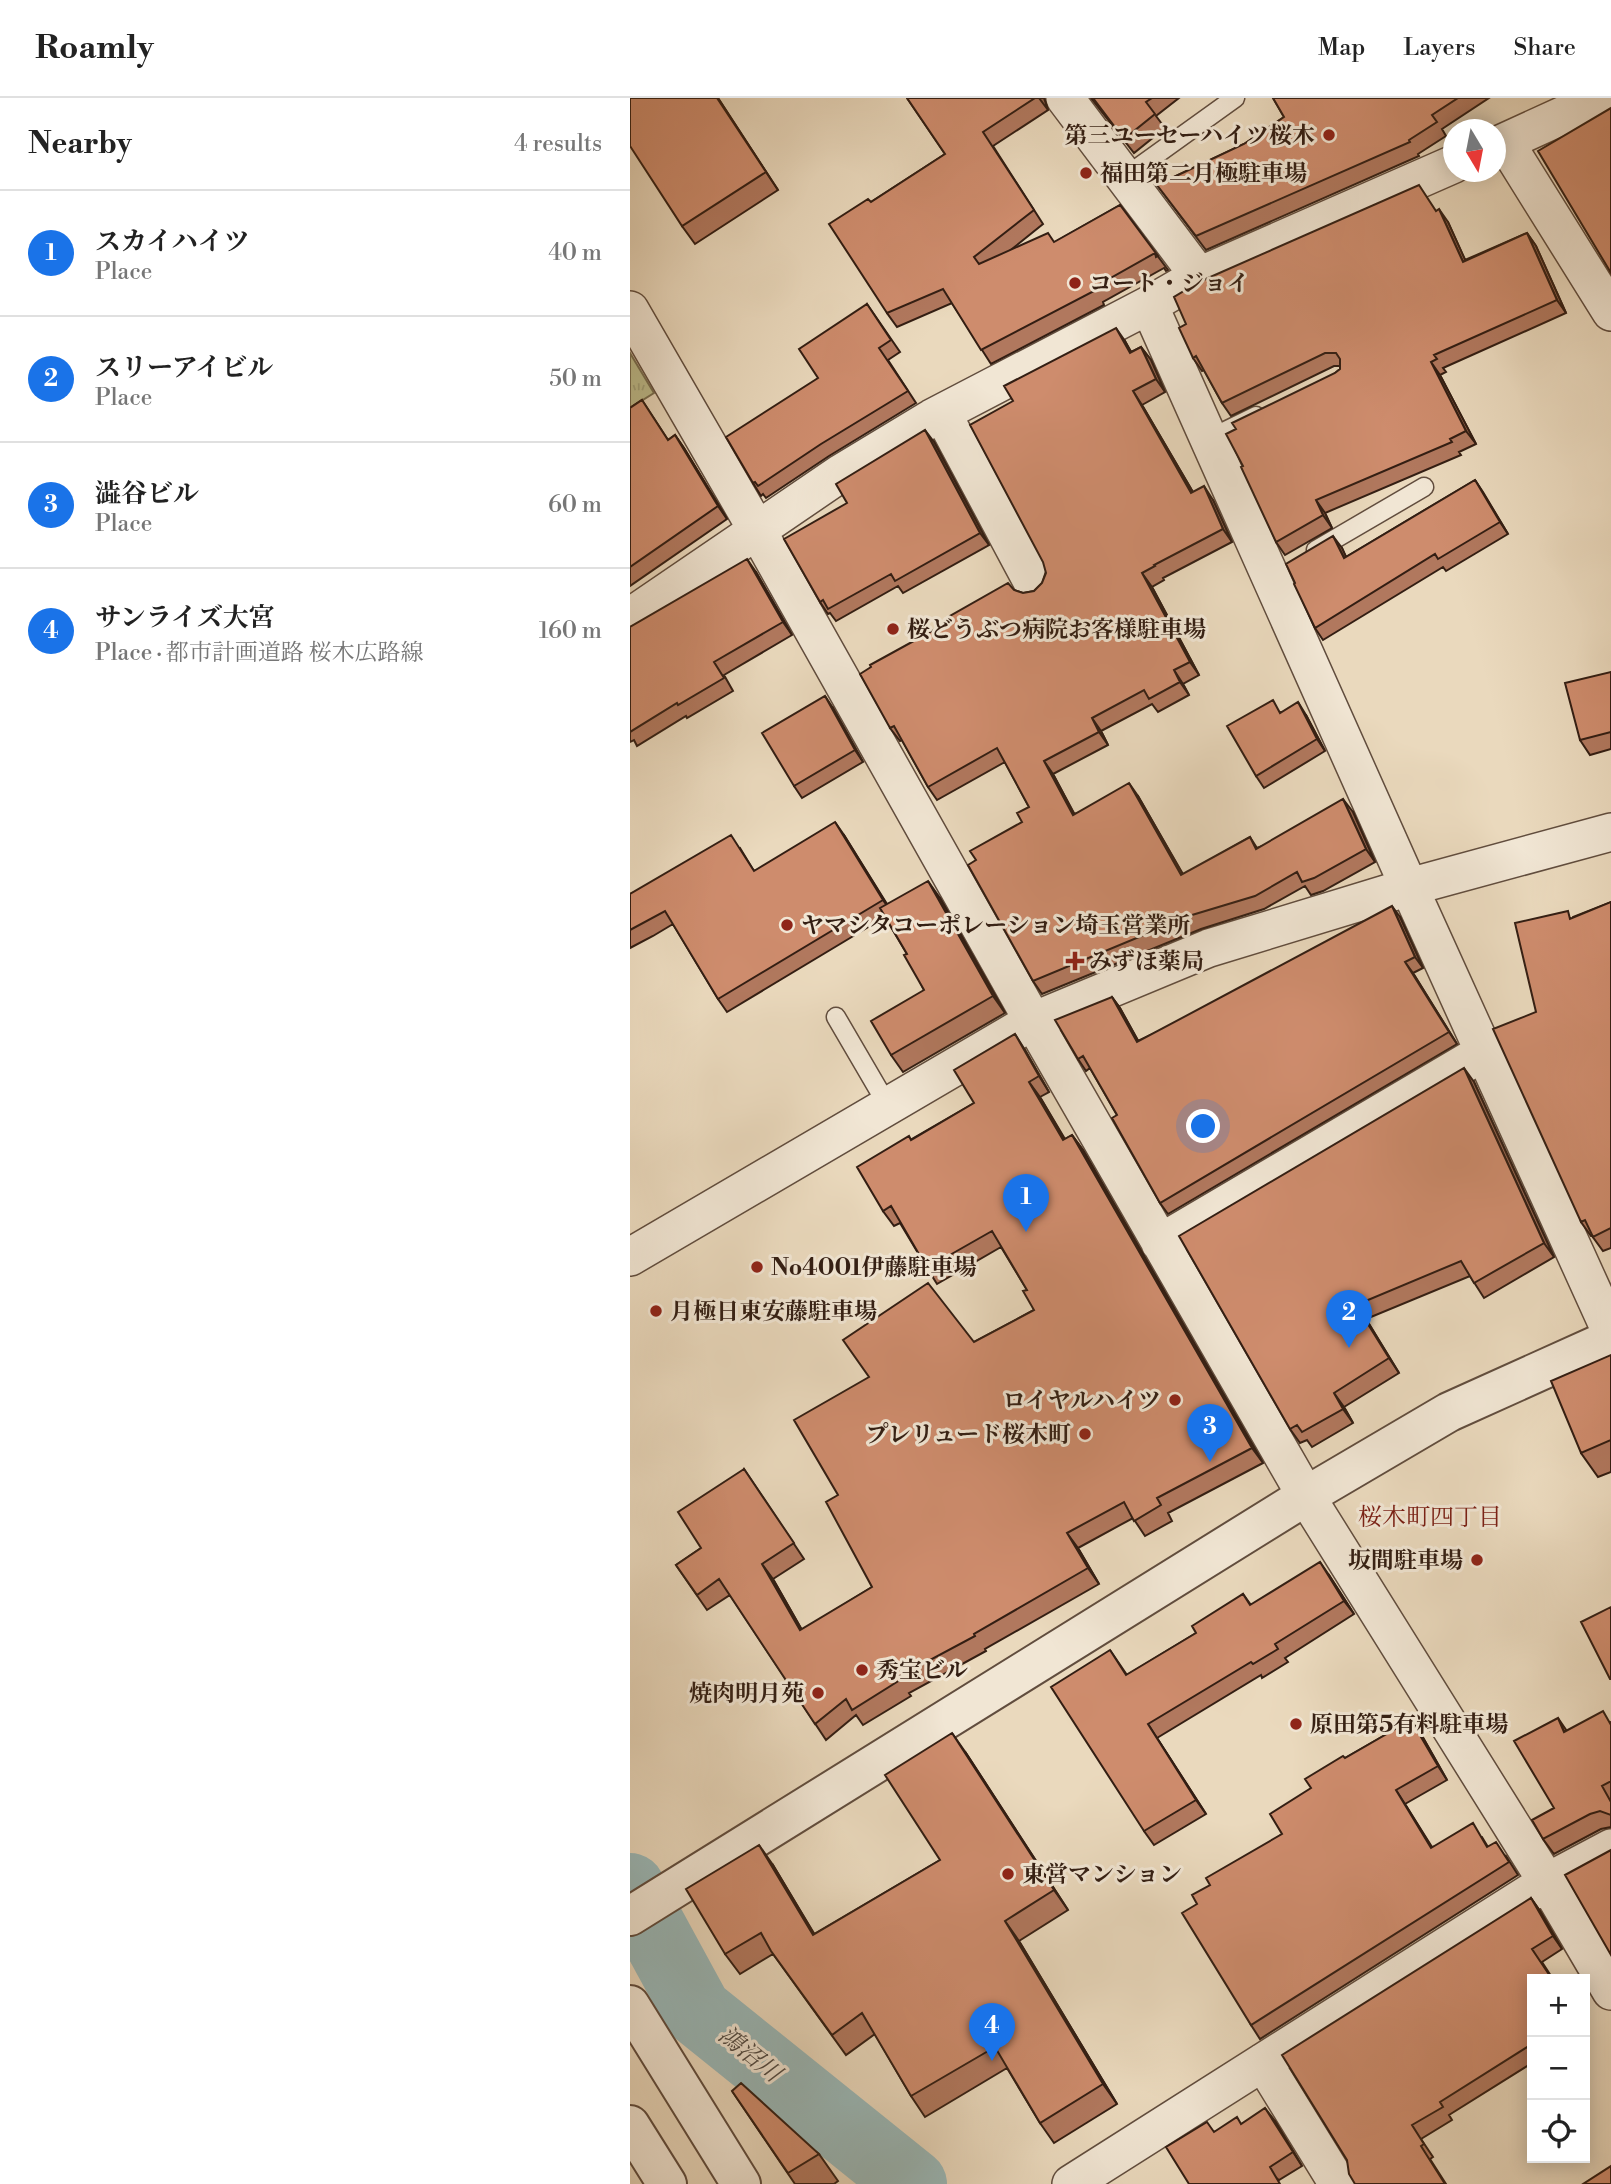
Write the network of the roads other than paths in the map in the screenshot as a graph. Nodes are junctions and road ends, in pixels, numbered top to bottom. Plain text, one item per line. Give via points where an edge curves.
1 (1065, 98) edge
2 (1235, 98) edge
3 (1601, 98) edge
4 (1506, 141) edge
5 (1506, 153) edge
6 (1443, 169) edge
7 (1125, 177) junction
8 (1199, 276) junction
9 (1149, 304) junction
10 (630, 310) edge
11 (1611, 312) edge
12 (1268, 410) edge
13 (942, 413) junction
14 (1209, 439) junction
15 (1424, 487) dead end
16 (757, 530) junction
17 (1306, 556) edge
18 (1034, 585) dead end
19 (630, 617) edge
20 (1611, 832) edge
21 (1409, 887) junction
22 (836, 1017) dead end
23 (1033, 1021) junction
24 (1484, 1052) junction
25 (888, 1106) junction
26 (1160, 1242) junction
27 (630, 1257) edge
28 (1611, 1332) edge
29 (1611, 1339) edge
30 (1306, 1496) junction
31 (1611, 1848) edge
32 (1547, 1882) junction
33 (630, 1916) edge
34 (1611, 1991) edge
35 (630, 2005) edge
36 (1263, 2062) junction
37 (630, 2124) edge
38 (667, 2184) edge
39 (740, 2184) edge
40 (1071, 2184) edge
41 (1338, 2184) edge

1 - 7 street
2 - 7 lane
3 - 4 street
5 - 11 street
6 - 8 street
7 - 8 street
8 - 9 street
9 - 13 street
9 - 14 street
10 - 16 street
12 - 14 lane
13 - 16 street
13 - 18 street
14 - 21 street via 1276,573
15 - 17 lane
16 - 19 street
16 - 23 street
20 - 21 street
21 - 23 street via 1209,948
21 - 24 street
22 - 25 lane
23 - 25 street
23 - 26 street
24 - 26 street
24 - 28 street
25 - 27 street
26 - 30 street
29 - 30 street via 1448,1412
30 - 32 street
30 - 33 street
31 - 32 street
32 - 34 street
32 - 36 street
35 - 39 street
36 - 40 street
36 - 41 street
37 - 38 street

